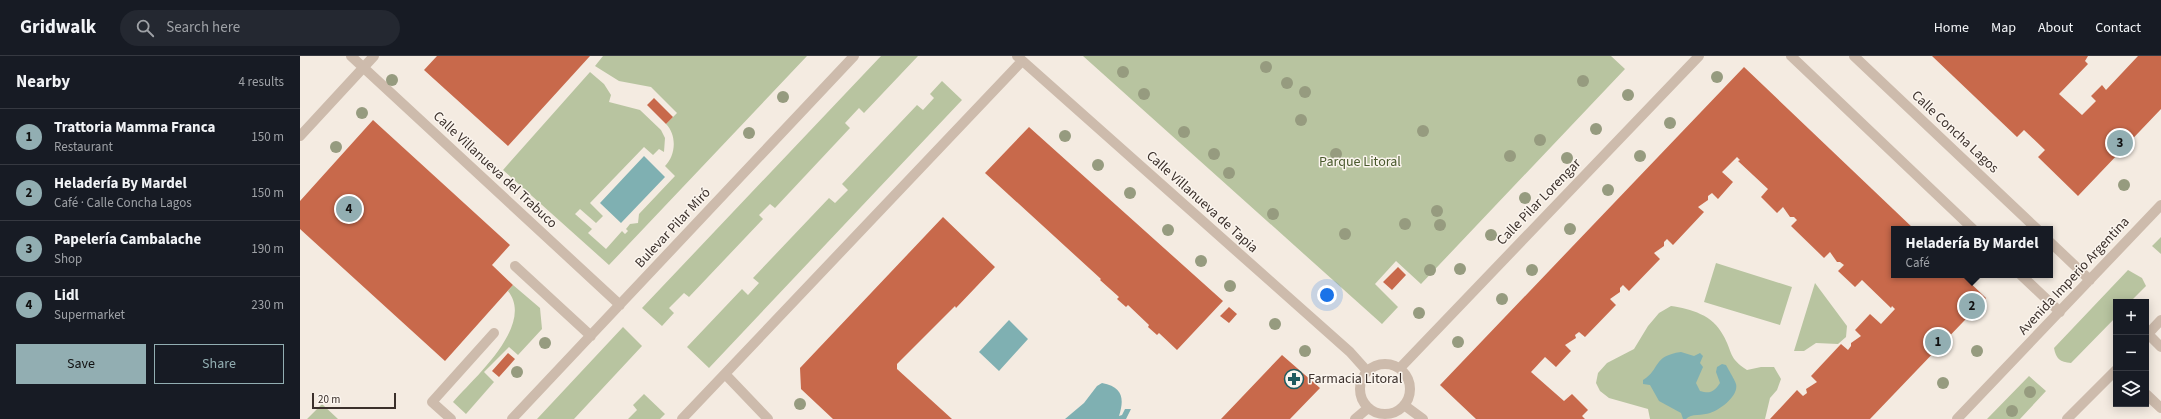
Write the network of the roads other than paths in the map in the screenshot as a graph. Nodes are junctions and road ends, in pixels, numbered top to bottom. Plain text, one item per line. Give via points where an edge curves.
1 (351, 56) edge
2 (374, 56) edge
3 (854, 56) edge
4 (1699, 56) edge
5 (1791, 56) edge
6 (1854, 56) edge
7 (1020, 58) edge
8 (364, 67) junction
9 (300, 136) edge
10 (2161, 204) edge
11 (1970, 226) edge
12 (2034, 226) edge
13 (2053, 245) edge
14 (515, 266) dead end
15 (2024, 278) edge
16 (2090, 280) junction
17 (620, 304) junction
18 (2060, 312) junction
19 (2161, 320) edge
20 (494, 333) dead end
21 (2149, 333) edge
22 (591, 336) junction
23 (2149, 337) edge
24 (2161, 347) edge
25 (1400, 368) junction
26 (1367, 371) junction
27 (2115, 371) edge
28 (725, 374) junction
29 (2149, 397) edge
30 (1404, 405) junction
31 (1368, 408) junction
32 (2161, 408) edge
33 (451, 419) edge
34 (512, 419) edge
35 (682, 419) edge
36 (768, 419) edge
37 (1356, 419) edge
38 (1423, 419) edge
39 (1957, 419) edge
40 (2067, 419) edge

1 - 8 street, Calle Villanueva del Trabuco
2 - 8 street
3 - 17 street, Bulevar Pilar Miró
4 - 25 street, Calle Pilar Lorengar
5 - 11 street
6 - 12 street, Calle Concha Lagos
7 - 26 street, Calle Villanueva de Tapia via 1350,352
7 - 28 street
8 - 9 street
8 - 17 street, Calle Villanueva del Trabuco
10 - 16 street, Avenida Imperio Argentina
13 - 16 street
14 - 22 street
15 - 18 street
16 - 18 street, Avenida Imperio Argentina
17 - 22 street, Bulevar Pilar Miró
18 - 39 street, Avenida Imperio Argentina
19 - 21 street
20 - 33 street via 432,402
22 - 34 street, Bulevar Pilar Miró
23 - 24 street
25 - 26 street via 1384,363
25 - 30 street via 1406,374 1410,386 1409,399
26 - 31 street via 1360,385 1360,393
27 - 40 street
28 - 35 street
28 - 36 street
29 - 32 street
30 - 31 street via 1390,414 1374,412
30 - 38 street
31 - 37 street

